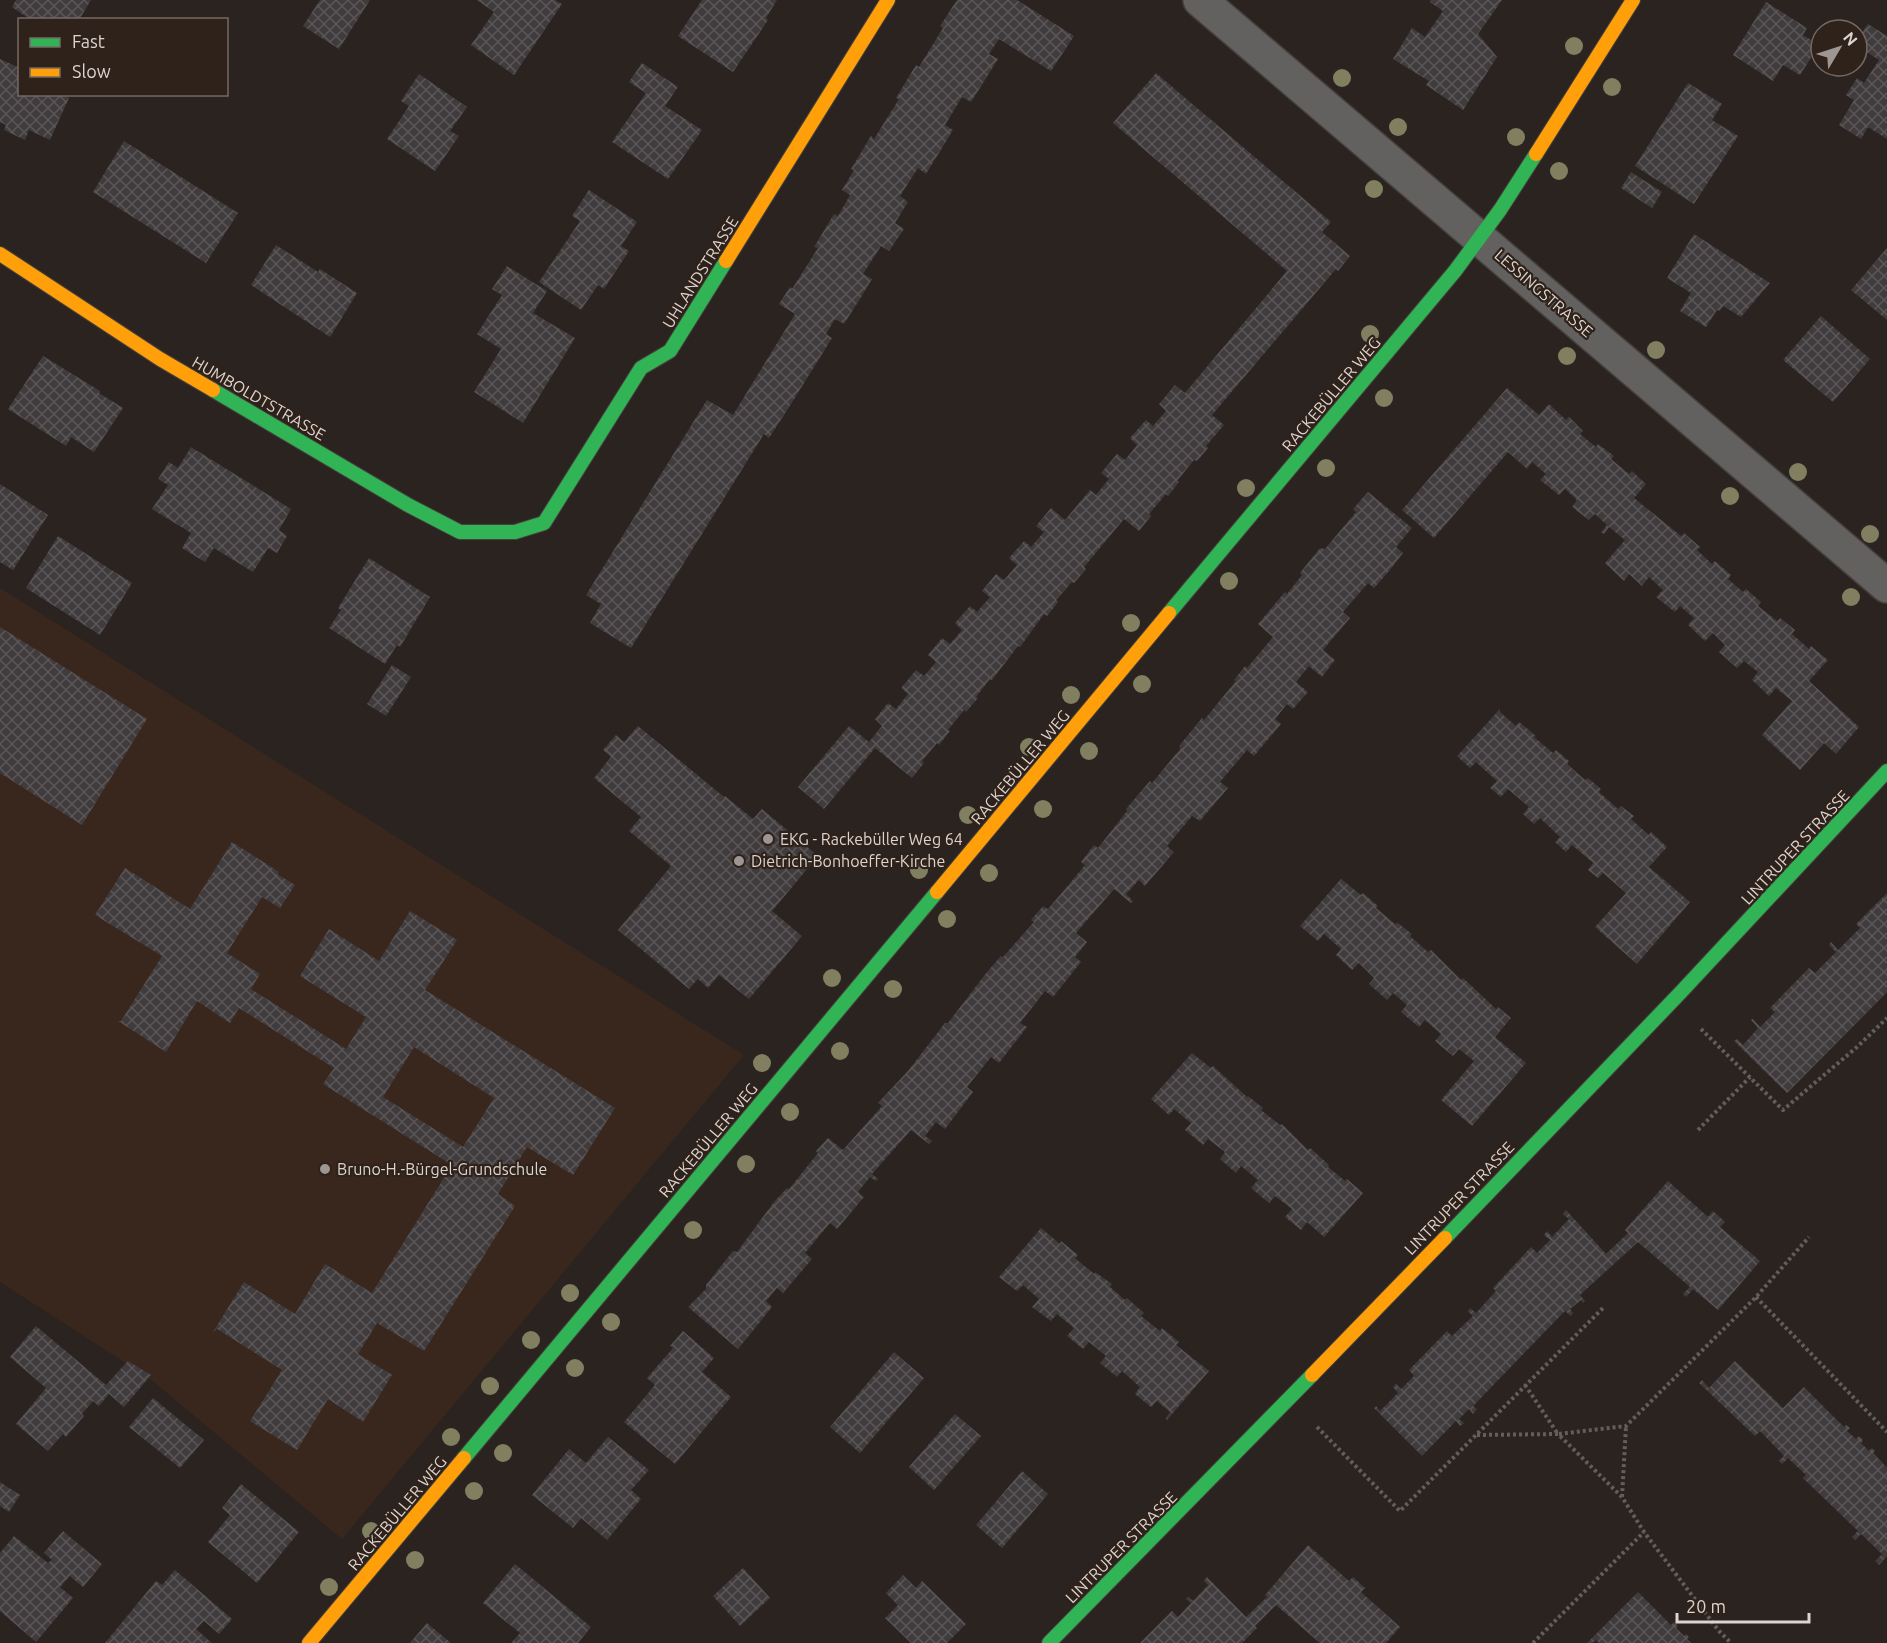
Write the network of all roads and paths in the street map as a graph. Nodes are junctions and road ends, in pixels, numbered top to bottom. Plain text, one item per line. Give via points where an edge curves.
1 (888, 0) edge
2 (1200, 0) edge
3 (1634, 0) edge
4 (1480, 238) junction
5 (0, 254) edge
6 (515, 532) joint
7 (1887, 586) edge
8 (1887, 771) edge
9 (1673, 1001) junction
10 (1887, 1018) edge
11 (1750, 1077) junction
12 (1698, 1130) dead end
13 (1809, 1237) dead end
14 (1756, 1297) junction
15 (1603, 1308) dead end
16 (1525, 1385) junction
17 (1289, 1398) junction
18 (1626, 1426) junction
19 (1887, 1432) edge
20 (1558, 1434) junction
21 (1476, 1435) junction
22 (1622, 1497) junction
23 (1644, 1532) junction
24 (309, 1643) edge
25 (1049, 1643) edge
26 (1533, 1643) edge
27 (1731, 1643) edge

1 - 6 street, UHLANDSTRASSE via 670,351 642,368 544,523
2 - 4 street, LESSINGSTRASSE
3 - 4 street, RACKEBÜLLER WEG
4 - 7 street, LESSINGSTRASSE
4 - 24 street, RACKEBÜLLER WEG
5 - 6 street, HUMBOLDTSTRASSE via 160,359 408,505 460,532
8 - 9 street, LINTRUPER STRASSE
9 - 11 path
9 - 17 street, LINTRUPER STRASSE
10 - 11 path via 1783,1110
11 - 12 path
13 - 14 path
14 - 18 path
14 - 19 path
15 - 16 path
16 - 20 path
16 - 21 path
17 - 21 path via 1400,1511
17 - 25 street, LINTRUPER STRASSE
18 - 20 path
18 - 22 path
20 - 21 path
20 - 22 path
22 - 23 path
23 - 26 path
23 - 27 path

